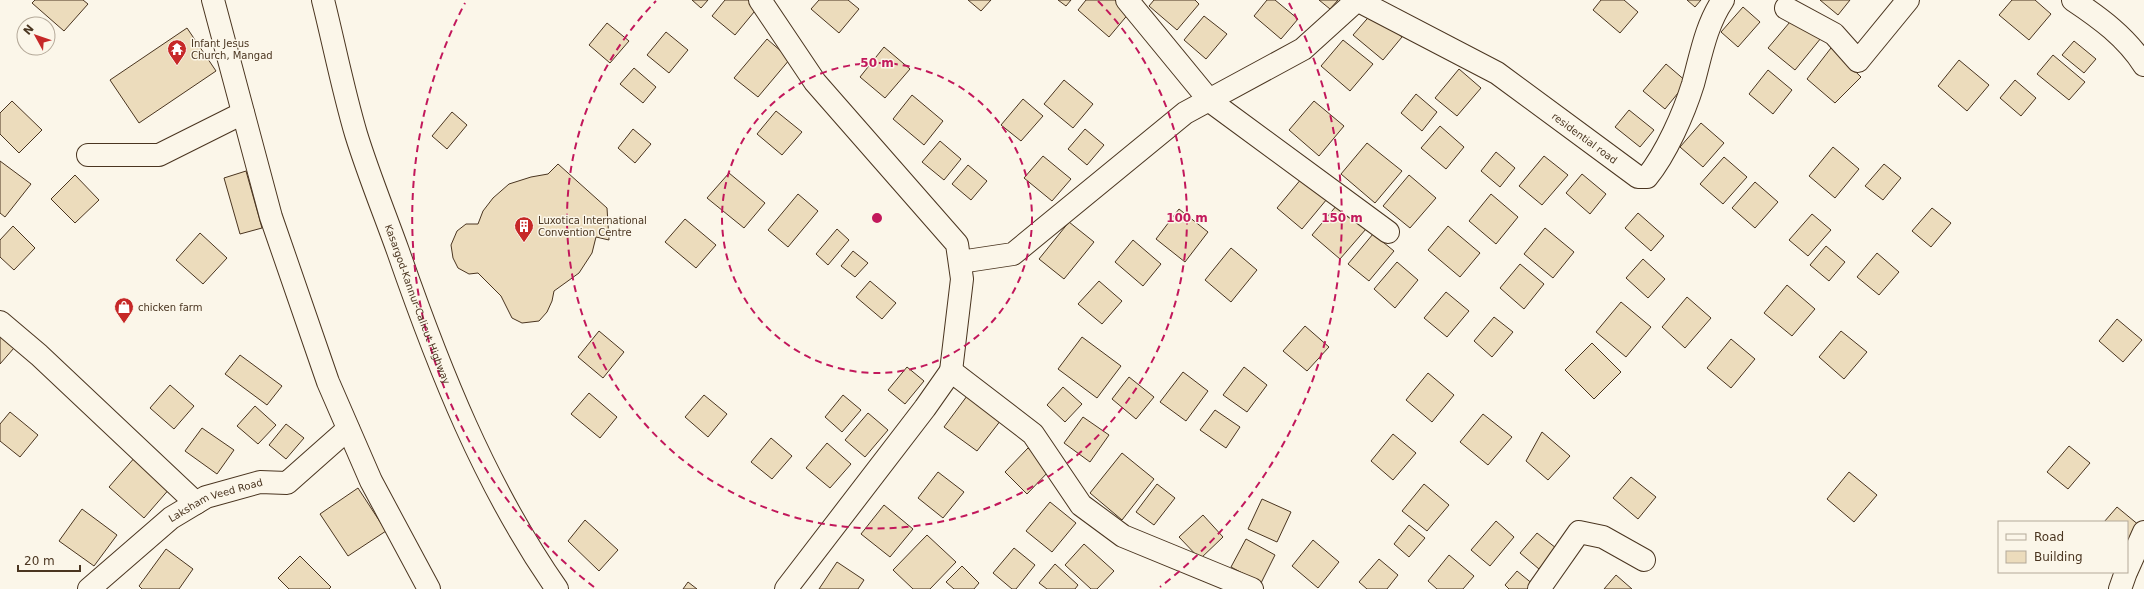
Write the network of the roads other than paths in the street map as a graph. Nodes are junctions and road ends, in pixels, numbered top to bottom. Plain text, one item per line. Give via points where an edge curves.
1 (213, 0) edge
2 (323, 0) edge
3 (760, 0) edge
4 (1127, 0) edge
5 (1723, 0) edge
6 (1908, 0) edge
7 (2073, 0) edge
8 (1357, 1) edge
9 (1783, 3) edge
10 (2144, 65) edge
11 (1210, 101) junction
12 (243, 113) junction
13 (88, 155) dead end
14 (1388, 232) dead end
15 (960, 262) junction
16 (0, 322) edge
17 (951, 371) junction
18 (348, 428) junction
19 (196, 503) junction
20 (2144, 532) edge
21 (1644, 560) dead end
22 (2128, 569) edge
23 (2126, 573) edge
24 (89, 589) edge
25 (429, 589) edge
26 (557, 589) edge
27 (786, 589) edge
28 (1252, 589) edge
29 (1539, 589) edge
30 (2120, 589) edge

1 - 12 main road
2 - 26 main road, Kasargod-Kannur-Calicut Highway via 356,134 419,312 451,393 489,476 535,558
3 - 15 main road via 815,82 957,244
4 - 11 main road
5 - 8 main road, residential road via 1715,12 1692,86 1669,141 1647,177 1638,177 1497,73
6 - 9 main road via 1858,61 1834,34
7 - 10 main road via 2114,31 2130,46
8 - 11 main road via 1302,49
11 - 14 main road
11 - 15 main road via 1185,113 1013,254
12 - 13 main road via 159,155
12 - 18 main road via 274,224 328,382
15 - 17 main road via 962,279
16 - 19 main road via 39,355
17 - 27 main road
17 - 28 main road via 1033,434 1081,505 1123,536
18 - 19 main road, Laksham Veed Road via 287,483 260,482 206,497
18 - 25 main road via 371,482
19 - 24 main road, Laksham Veed Road via 171,518
20 - 22 main road
21 - 29 main road via 1603,537 1579,532
23 - 30 main road

